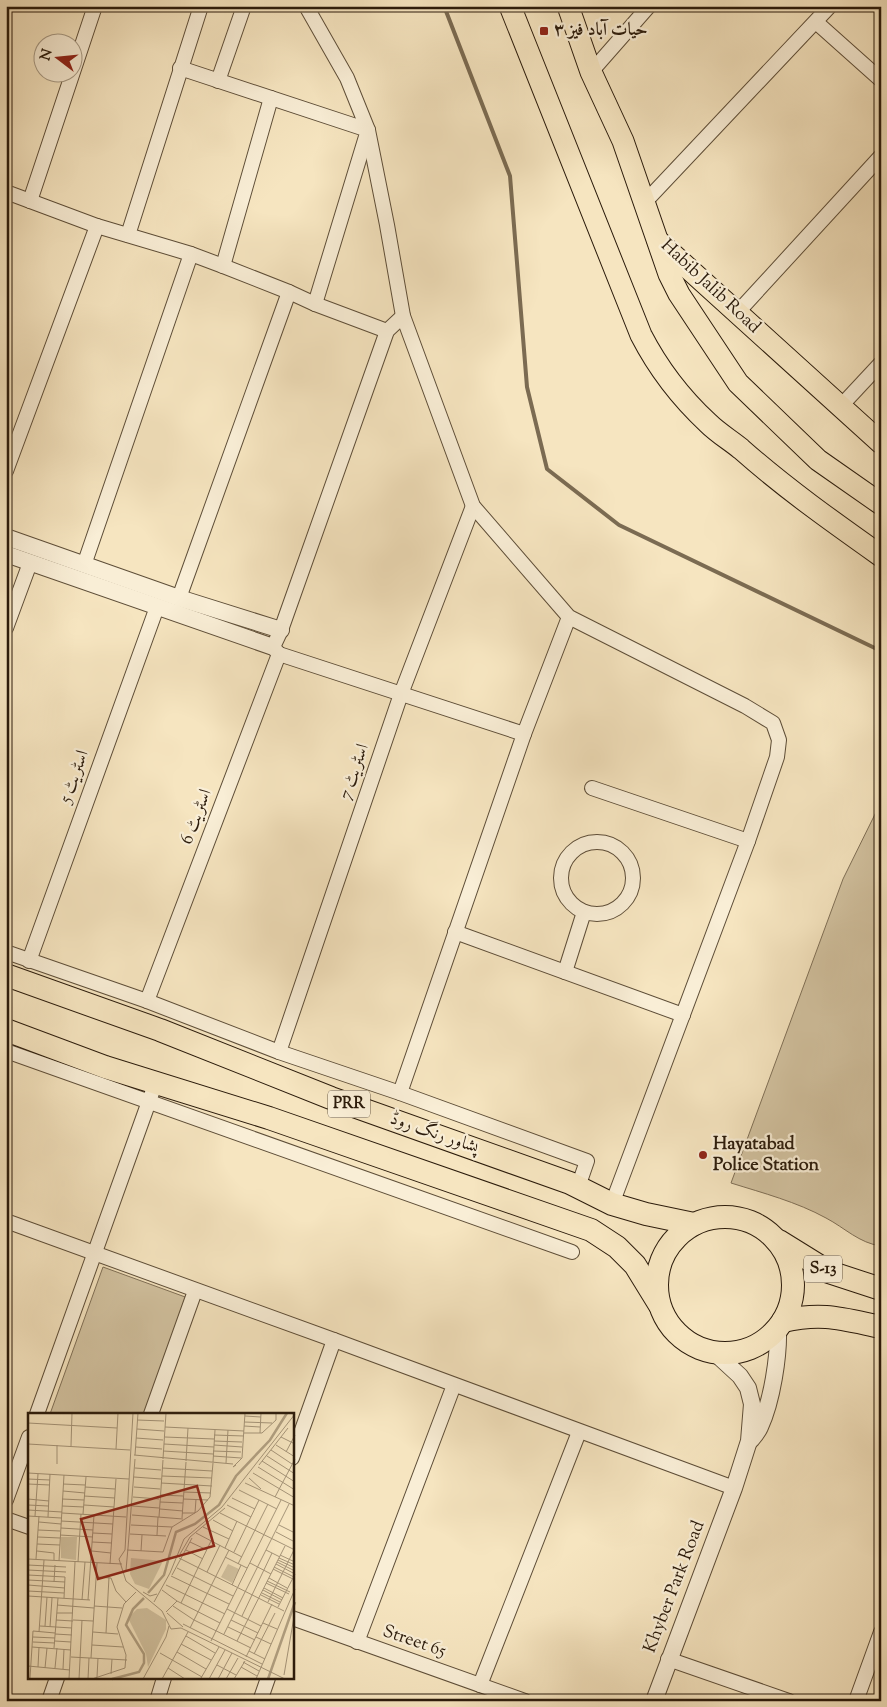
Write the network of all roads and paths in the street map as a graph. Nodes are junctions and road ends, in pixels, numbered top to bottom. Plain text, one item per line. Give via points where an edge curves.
1 (95, 6) edge
2 (201, 6) edge
3 (244, 6) edge
4 (306, 6) edge
5 (510, 6) edge
6 (568, 6) edge
7 (649, 6) edge
8 (830, 6) edge
9 (816, 22) junction
10 (180, 68) junction
11 (591, 72) junction
12 (881, 80) edge
13 (218, 81) junction
14 (271, 98) junction
15 (368, 130) junction
16 (881, 156) edge
17 (6, 192) edge
18 (30, 201) junction
19 (645, 202) junction
20 (97, 226) junction
21 (128, 235) junction
22 (656, 239) junction
23 (191, 254) junction
24 (223, 266) junction
25 (289, 292) junction
26 (315, 304) junction
27 (737, 313) junction
28 (403, 316) junction
29 (387, 331) junction
30 (881, 363) edge
31 (840, 407) junction
32 (881, 443) edge
33 (6, 471) edge
34 (881, 504) edge
35 (473, 506) junction
36 (6, 537) edge
37 (6, 554) edge
38 (881, 556) edge
39 (30, 563) junction
40 (84, 564) junction
41 (179, 598) junction
42 (157, 607) junction
43 (569, 617) junction
44 (6, 628) edge
45 (281, 630) junction
46 (276, 650) junction
47 (401, 694) junction
48 (524, 734) junction
49 (592, 788) dead end
50 (748, 841) junction
51 (584, 912) junction
52 (455, 932) junction
53 (6, 952) edge
54 (29, 960) junction
55 (565, 972) junction
56 (6, 974) edge
57 (147, 1001) junction
58 (683, 1015) junction
59 (6, 1030) edge
60 (6, 1051) edge
61 (279, 1052) junction
62 (152, 1091) junction
63 (400, 1093) junction
64 (578, 1187) junction
65 (612, 1204) junction
66 (6, 1221) edge
67 (694, 1224) junction
68 (772, 1236) junction
69 (572, 1252) dead end
70 (94, 1254) junction
71 (881, 1289) edge
72 (195, 1291) junction
73 (659, 1304) junction
74 (781, 1324) junction
75 (881, 1327) edge
76 (334, 1340) junction
77 (715, 1353) junction
78 (454, 1384) junction
79 (37, 1413) edge
80 (151, 1413) edge
81 (579, 1432) junction
82 (28, 1440) edge
83 (749, 1441) junction
84 (294, 1452) edge
85 (734, 1488) junction
86 (6, 1500) edge
87 (6, 1519) edge
88 (28, 1526) edge
89 (294, 1619) edge
90 (881, 1632) edge
91 (357, 1642) junction
92 (668, 1659) junction
93 (56, 1680) edge
94 (163, 1680) edge
95 (267, 1680) edge
96 (480, 1685) junction
97 (49, 1701) edge
98 (156, 1701) edge
99 (260, 1701) edge
100 (524, 1701) edge
101 (654, 1701) edge
102 (789, 1701) edge
103 (856, 1701) edge

1 - 18 street
2 - 10 street
3 - 13 street
4 - 15 street via 347,78
5 - 38 main road via 641,335 654,359 673,386 708,424 768,474
6 - 11 main road, Habib Jalib Road
7 - 11 street
8 - 9 street
9 - 12 street
9 - 19 street
10 - 13 street
10 - 21 street
11 - 19 main road, Habib Jalib Road via 623,141
13 - 14 street
14 - 15 street
14 - 24 street
15 - 26 street
15 - 28 street
16 - 27 street
17 - 18 street
18 - 20 street
19 - 22 main road, Habib Jalib Road
20 - 21 street
20 - 33 street
21 - 23 street
22 - 27 main road, Habib Jalib Road
22 - 34 main road via 679,294 738,384 818,460
23 - 24 street
23 - 40 street
24 - 25 street
25 - 26 street
25 - 41 street
26 - 29 street
27 - 31 main road, Habib Jalib Road
28 - 29 street
28 - 35 street
29 - 45 street, اسٹریٹ 6
30 - 31 street
31 - 32 main road, Habib Jalib Road
35 - 43 street
35 - 47 street, اسٹریٹ 7
36 - 40 street
37 - 39 street
39 - 42 street
39 - 44 street
40 - 41 street
41 - 45 street
42 - 46 street
42 - 54 street, اسٹریٹ 5
43 - 48 street
43 - 50 street via 773,723 778,740 777,757
45 - 46 street, اسٹریٹ 6
46 - 47 street
46 - 57 street, اسٹریٹ 6
47 - 48 street
47 - 61 street, اسٹریٹ 7
48 - 52 street
49 - 50 street
50 - 58 street
51 - 51 street via 595,915 618,908 631,889 633,877 625,855 605,843 581,845 571,852 560,874 563,891 573,906
51 - 55 street
52 - 55 street
52 - 63 street
53 - 54 street
54 - 57 street
55 - 58 street
56 - 64 highway, پشاور رنگ روڈ / PRR via 160,1030 331,1098
57 - 61 street
58 - 65 street
59 - 62 highway, PRR via 105,1067
60 - 62 street
61 - 63 street
62 - 69 street
62 - 70 street
62 - 73 highway, PRR via 269,1118 591,1230 617,1247 635,1265
63 - 64 street via 587,1161
64 - 65 highway, پشاور رنگ روڈ / PRR
65 - 67 highway, پشاور رنگ روڈ / PRR
66 - 70 street
67 - 68 highway via 710,1218 743,1219
67 - 73 highway via 678,1235 659,1266 656,1285
68 - 71 highway, S-13 via 829,1272
68 - 74 highway via 782,1248 792,1276 793,1292
70 - 72 street
70 - 79 street
72 - 76 street
72 - 80 street
73 - 77 highway via 667,1322 680,1337 696,1348
74 - 75 highway via 809,1316 834,1317
74 - 77 highway via 756,1346 729,1354
74 - 83 street via 768,1402 760,1429
76 - 78 street
76 - 84 street
77 - 83 street via 748,1388 752,1404
78 - 81 street
78 - 91 street
81 - 85 street
81 - 96 street
82 - 86 street
83 - 85 street, Khyber Park Road
85 - 92 street, Khyber Park Road
87 - 88 street
89 - 91 street, Street 65
90 - 103 street
91 - 96 street, Street 65
92 - 101 street, Khyber Park Road
92 - 102 street
93 - 97 street
94 - 98 street
95 - 99 street
96 - 100 street, Street 65

